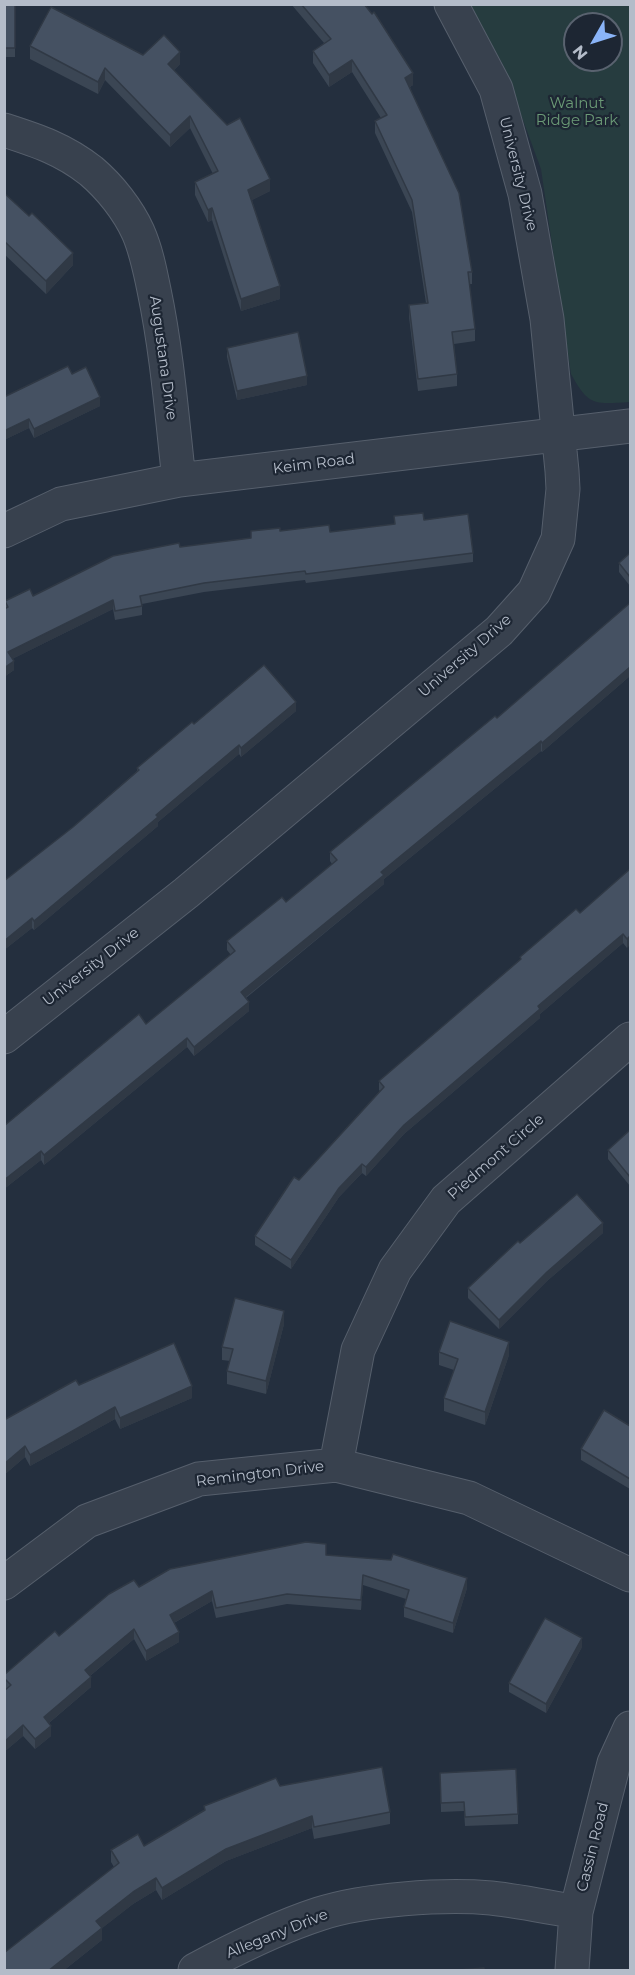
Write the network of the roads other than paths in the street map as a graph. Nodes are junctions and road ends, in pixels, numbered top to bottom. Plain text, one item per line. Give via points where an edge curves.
1 (451, 4) edge
2 (4, 130) edge
3 (630, 426) edge
4 (559, 435) junction
5 (179, 480) junction
6 (4, 531) edge
7 (4, 1037) edge
8 (630, 1039) edge
9 (336, 1465) junction
10 (630, 1575) edge
11 (4, 1583) edge
12 (630, 1728) edge
13 (576, 1912) junction
14 (195, 1971) edge
15 (572, 1971) edge

1 - 4 street, University Drive via 496,89 525,194 547,319
2 - 5 street, Augustana Drive via 49,144 93,172 113,193 138,232 162,328
3 - 4 street, Keim Road
4 - 5 street, Keim Road
4 - 7 street, University Drive via 563,489 558,539 534,592 499,631 186,893
5 - 6 street, Keim Road via 61,504
8 - 9 street, Piedmont Circle via 446,1200 395,1270 358,1350
9 - 10 street, Remington Drive via 469,1498
9 - 11 street, Remington Drive via 198,1479 87,1521
12 - 13 street, Cassin Road via 614,1763
13 - 14 street, Allegany Drive via 490,1898 377,1902 320,1913
13 - 15 street, Cassin Road

